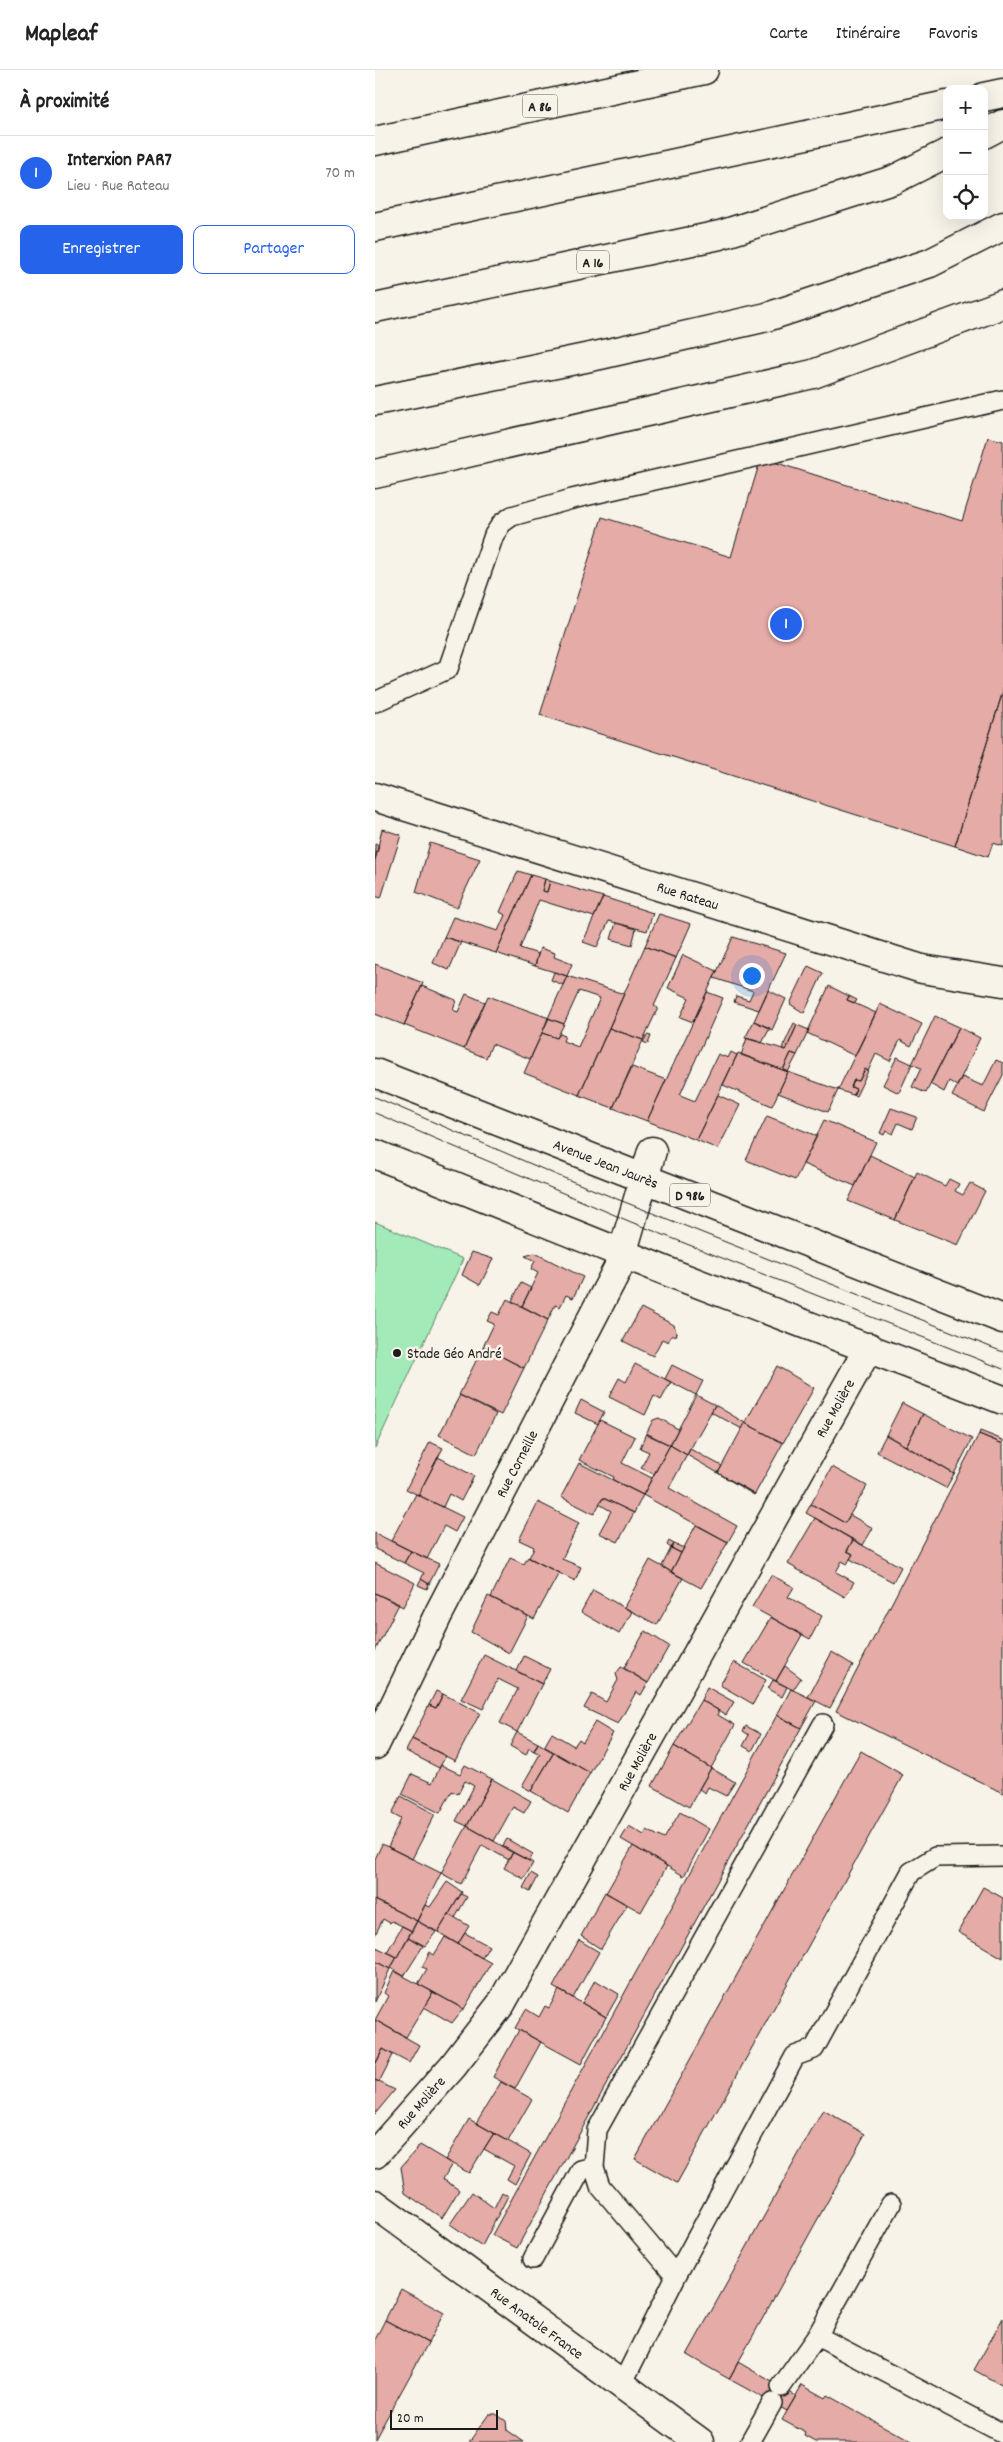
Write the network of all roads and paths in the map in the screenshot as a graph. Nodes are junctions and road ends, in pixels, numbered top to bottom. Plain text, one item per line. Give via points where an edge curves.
1 (704, 70) edge
2 (1003, 93) edge
3 (988, 96) edge
4 (943, 106) edge
5 (1003, 124) edge
6 (988, 132) edge
7 (375, 141) edge
8 (943, 155) edge
9 (1003, 226) edge
10 (375, 227) edge
11 (1003, 304) edge
12 (375, 308) edge
13 (1003, 400) edge
14 (375, 401) edge
15 (375, 474) edge
16 (375, 702) edge
17 (375, 797) edge
18 (1003, 982) edge
19 (375, 1073) edge
20 (652, 1151) dead end
21 (375, 1154) edge
22 (643, 1177) junction
23 (623, 1254) junction
24 (1003, 1319) edge
25 (869, 1347) junction
26 (1003, 1400) edge
27 (823, 1724) dead end
28 (375, 1744) edge
29 (1003, 1856) edge
30 (375, 2154) edge
31 (593, 2167) junction
32 (375, 2204) edge
33 (891, 2204) dead end
34 (533, 2259) dead end
35 (676, 2276) junction
36 (817, 2336) junction
37 (622, 2384) junction
38 (1003, 2434) edge
39 (700, 2442) edge
40 (750, 2442) edge

1 - 7 main road, A 86
2 - 3 main road
4 - 10 main road
5 - 6 main road
8 - 12 main road, A 16 via 893,180 720,235
9 - 14 main road via 930,263 767,317
11 - 15 main road via 813,374
13 - 16 lane via 572,499 512,516 495,534 448,669
17 - 18 main road, Rue Rateau via 923,969
19 - 22 main road, Avenue Jean Jaurès / D 986
20 - 22 main road, Rue Corneille
21 - 23 main road
22 - 23 main road, Rue Corneille
22 - 24 main road, Avenue Jean Jaurès / D 986
23 - 25 main road
23 - 28 main road, Rue Corneille
25 - 26 main road
25 - 30 main road, Rue Molière via 501,2004 453,2066
27 - 31 lane via 597,2130
29 - 35 lane via 935,1857 911,1872 814,2049 795,2056
31 - 34 lane via 581,2170
31 - 35 lane via 600,2186
32 - 37 main road, Rue Anatole France
33 - 36 lane
35 - 37 lane
36 - 38 lane
36 - 40 lane via 776,2395
37 - 39 main road, Rue Anatole France

